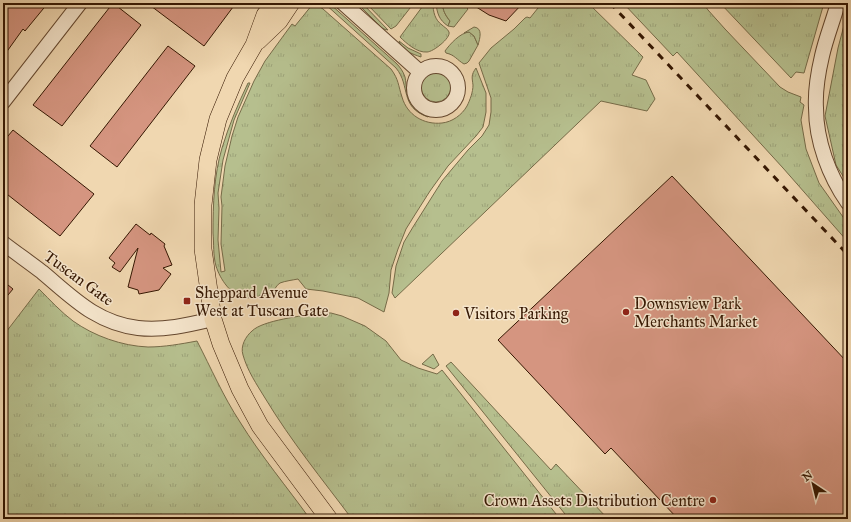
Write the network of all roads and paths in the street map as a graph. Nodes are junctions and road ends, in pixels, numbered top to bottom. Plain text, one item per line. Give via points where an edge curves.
1 (80, 3) edge
2 (274, 3) edge
3 (292, 3) edge
4 (343, 3) edge
5 (838, 3) edge
6 (254, 45) junction
7 (420, 72) dead end
8 (3, 102) edge
9 (848, 203) edge
10 (3, 243) edge
11 (213, 319) junction
12 (329, 519) edge

1 - 8 street
2 - 6 main road via 265,14
3 - 6 main road via 279,21
4 - 7 street
5 - 9 street via 822,55 816,109 820,144 834,180
6 - 11 main road via 235,78 218,119 208,160 203,205 204,249
10 - 11 street, Tuscan Gate via 73,299 102,318 127,326 151,329 189,325
11 - 12 main road via 240,389 260,426

